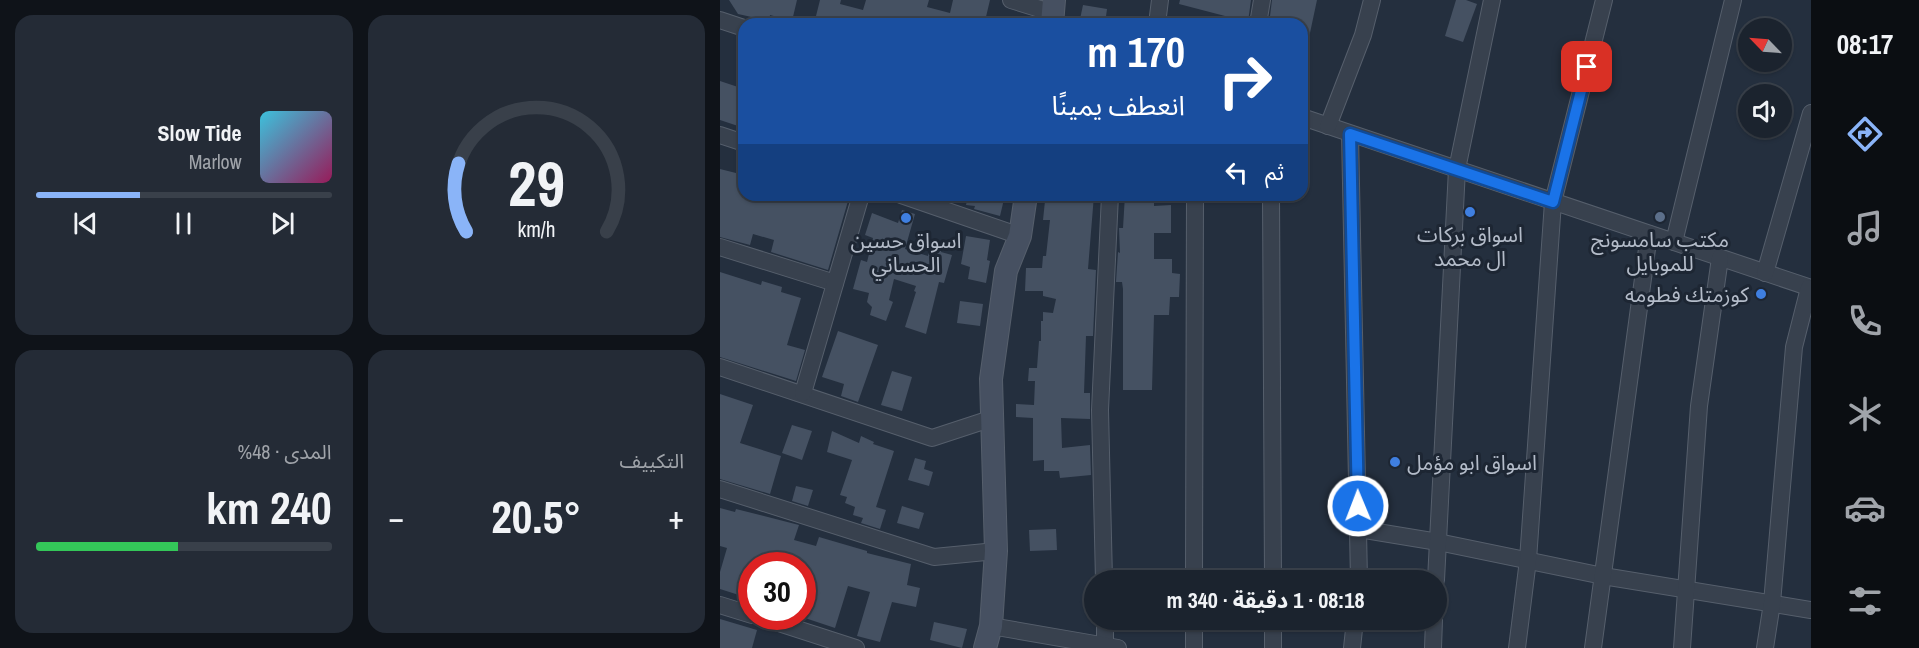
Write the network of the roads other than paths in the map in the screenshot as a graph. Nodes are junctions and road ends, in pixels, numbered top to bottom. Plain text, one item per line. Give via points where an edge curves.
1 (1011, 0) edge
2 (1160, 0) edge
3 (1262, 0) edge
4 (1372, 0) edge
5 (1492, 0) edge
6 (1605, 0) edge
7 (1733, 0) edge
8 (1053, 12) edge
9 (1158, 18) edge
10 (1259, 18) edge
11 (720, 20) edge
12 (738, 26) edge
13 (1811, 113) edge
14 (1308, 119) edge
15 (1328, 126) junction
16 (1350, 134) junction
17 (720, 135) edge
18 (738, 141) edge
19 (1457, 169) junction
20 (859, 201) edge
21 (918, 201) edge
22 (1025, 201) edge
23 (1110, 201) edge
24 (1195, 201) edge
25 (1271, 201) edge
26 (1553, 202) junction
27 (1649, 234) junction
28 (1020, 236) junction
29 (1674, 242) junction
30 (720, 247) edge
31 (1720, 258) junction
32 (1765, 273) junction
33 (835, 283) junction
34 (1810, 288) edge
35 (720, 367) edge
36 (803, 393) junction
37 (993, 418) junction
38 (720, 489) edge
39 (1359, 529) junction
40 (1438, 542) junction
41 (996, 550) junction
42 (1528, 560) junction
43 (1104, 570) edge
44 (1194, 570) edge
45 (1273, 570) edge
46 (1359, 570) edge
47 (1437, 570) edge
48 (1603, 576) junction
49 (1686, 590) junction
50 (1772, 603) junction
51 (720, 604) edge
52 (738, 610) edge
53 (1811, 610) edge
54 (991, 626) junction
55 (800, 630) edge
56 (1107, 630) edge
57 (1194, 630) edge
58 (1273, 630) edge
59 (1354, 630) edge
60 (1434, 630) edge
61 (1110, 647) edge
62 (856, 648) edge
63 (985, 648) edge
64 (1194, 648) edge
65 (1273, 648) edge
66 (1352, 648) edge
67 (1433, 648) edge
68 (1517, 648) edge
69 (1593, 648) edge
70 (1682, 648) edge
71 (1765, 648) edge

1 - 8 street
2 - 9 street
3 - 10 street
4 - 15 street via 1363,35
5 - 19 street
6 - 26 street
7 - 29 street
11 - 12 street
13 - 32 street
14 - 15 street
15 - 16 street
16 - 19 street
16 - 39 street
17 - 18 street
19 - 26 street
19 - 40 street
20 - 33 street
21 - 28 street
22 - 28 street
23 - 43 street via 1100,410
24 - 44 street
25 - 45 street
26 - 27 street
26 - 42 street
27 - 29 street
27 - 48 street
28 - 37 street via 1006,271 991,379
29 - 31 street
30 - 33 street
31 - 32 street
31 - 49 street via 1699,406
32 - 34 street
33 - 36 street
34 - 50 street via 1794,347
35 - 36 street
36 - 37 street via 932,438
37 - 41 street
38 - 41 street via 934,557
39 - 40 street
39 - 46 street
40 - 42 street
40 - 47 street
41 - 54 street
42 - 48 street
42 - 68 street
48 - 49 street
48 - 69 street
49 - 50 street
49 - 70 street
50 - 53 street
50 - 71 street
51 - 52 street
54 - 61 street
54 - 63 street
55 - 62 street
56 - 61 street
57 - 64 street
58 - 65 street
59 - 66 street
60 - 67 street

